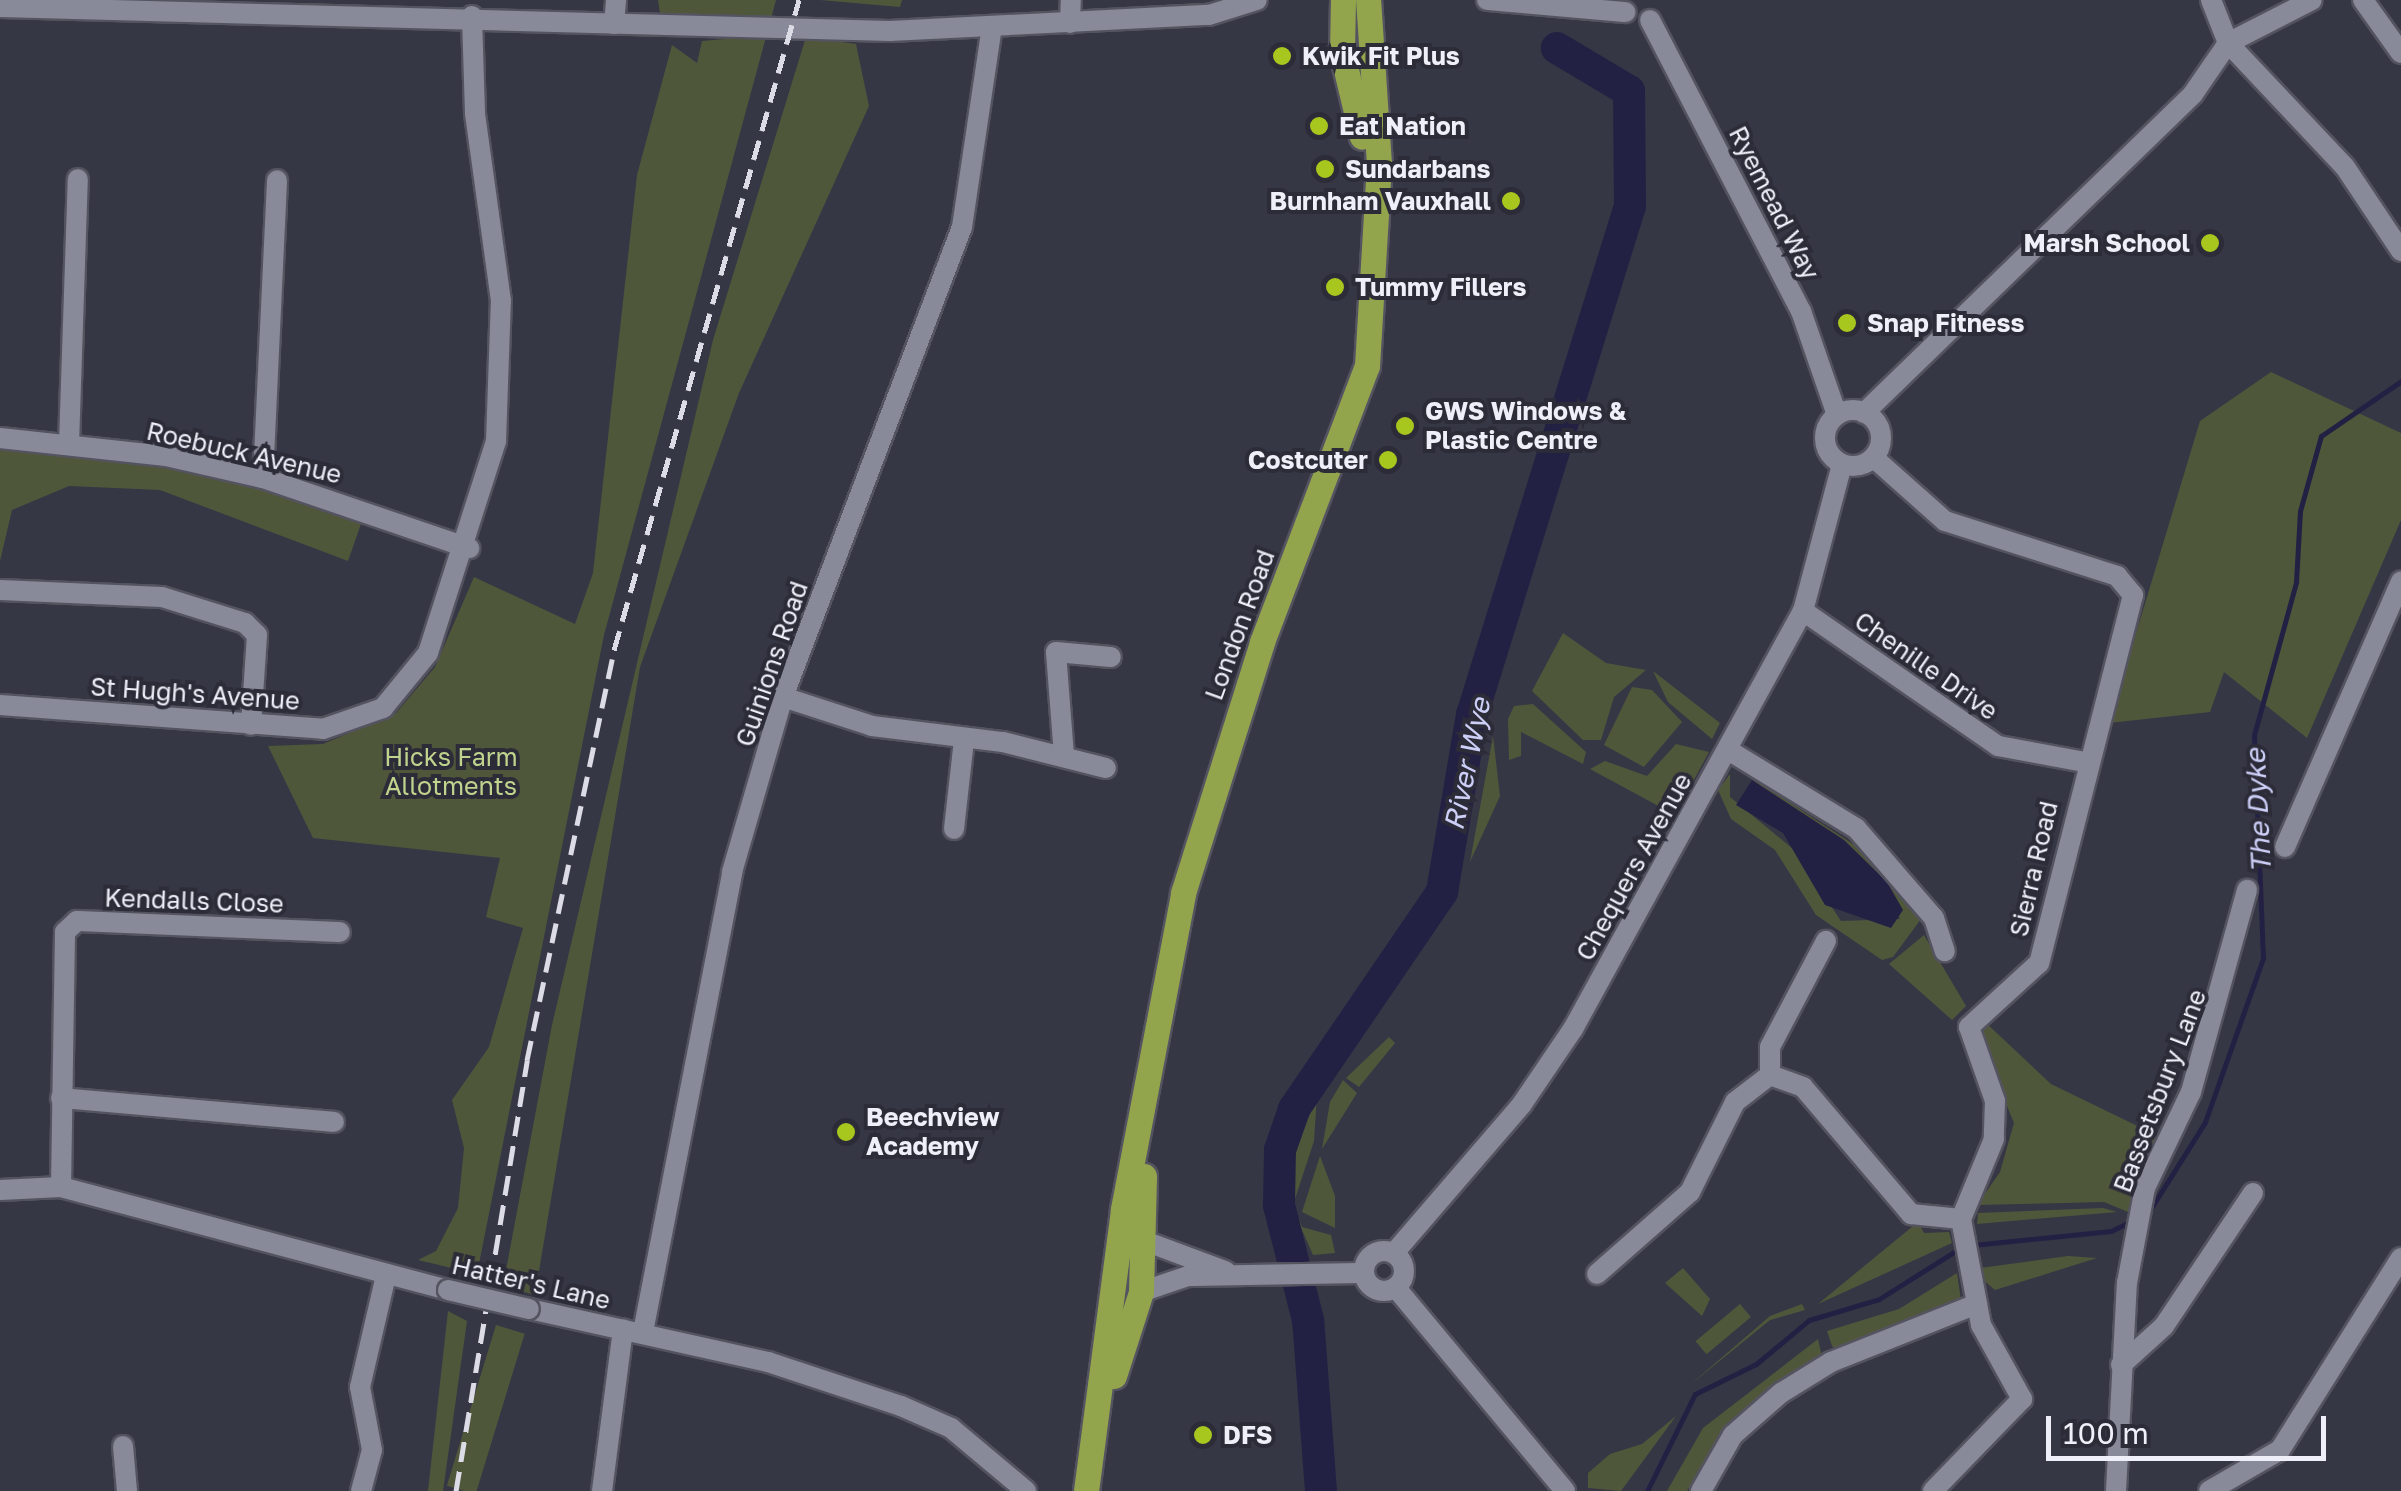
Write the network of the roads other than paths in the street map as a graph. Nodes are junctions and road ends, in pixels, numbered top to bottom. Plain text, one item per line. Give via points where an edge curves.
1 (616, 0) edge
2 (1071, 0) edge
3 (1257, 0) edge
4 (1344, 0) edge
5 (1368, 0) edge
6 (1487, 0) edge
7 (1660, 0) edge
8 (2210, 0) edge
9 (2312, 0) edge
10 (2363, 0) edge
11 (156, 2) edge
12 (3, 5) edge
13 (1624, 6) edge
14 (1209, 8) edge
15 (517, 9) edge
16 (472, 16) junction
17 (1650, 20) junction
18 (1070, 22) junction
19 (614, 24) junction
20 (992, 27) junction
21 (2228, 43) junction
22 (2401, 53) edge
23 (1375, 174) junction
24 (78, 179) dead end
25 (277, 180) dead end
26 (2401, 251) edge
27 (1864, 413) junction
28 (1836, 415) junction
29 (0, 438) edge
30 (69, 444) junction
31 (1874, 458) junction
32 (1842, 464) junction
33 (264, 478) junction
34 (469, 548) junction
35 (2401, 581) edge
36 (0, 590) edge
37 (1804, 612) junction
38 (1111, 658) dead end
39 (784, 698) junction
40 (0, 705) edge
41 (251, 725) junction
42 (964, 740) junction
43 (1728, 750) junction
44 (1064, 756) junction
45 (2084, 762) junction
46 (1106, 768) dead end
47 (954, 829) dead end
48 (2285, 848) dead end
49 (2247, 890) dead end
50 (340, 932) dead end
51 (1826, 941) dead end
52 (1946, 952) dead end
53 (1770, 1075) junction
54 (61, 1098) junction
55 (1149, 1100) junction
56 (334, 1122) dead end
57 (61, 1187) junction
58 (0, 1190) edge
59 (2253, 1194) dead end
60 (1963, 1225) junction
61 (1135, 1247) junction
62 (1394, 1253) junction
63 (2401, 1258) edge
64 (1363, 1273) junction
65 (1232, 1274) junction
66 (1597, 1274) dead end
67 (386, 1275) junction
68 (1396, 1288) junction
69 (1140, 1292) junction
70 (1977, 1304) junction
71 (633, 1331) junction
72 (1103, 1364) junction
73 (2121, 1364) junction
74 (1094, 1438) junction
75 (122, 1446) dead end
76 (127, 1491) edge
77 (361, 1491) edge
78 (602, 1491) edge
79 (1026, 1491) edge
80 (1086, 1491) edge
81 (1565, 1491) edge
82 (1701, 1491) edge
83 (1933, 1491) edge
84 (2116, 1491) edge
85 (2209, 1491) edge

1 - 19 street
2 - 18 street
3 - 14 street
4 - 23 main road, London Road via 1342,53
5 - 23 main road, London Road
6 - 13 street
7 - 17 street
8 - 21 street
9 - 21 street
10 - 22 street
11 - 12 street
11 - 16 street
13 - 17 street
14 - 18 street
15 - 16 street
15 - 19 street
16 - 34 street, St Hugh's Avenue via 475,113 502,301 496,441
17 - 28 street, Ryemead Way via 1801,311
18 - 20 street
19 - 20 street
20 - 39 street, Guinions Road via 962,227
21 - 26 street via 2345,168
21 - 27 street via 2193,94
23 - 55 main road, London Road via 1367,366 1262,642 1183,893
24 - 30 street
25 - 33 street
27 - 28 street
27 - 31 street via 1880,434
28 - 32 street via 1825,437
29 - 30 street, Roebuck Avenue
30 - 33 street, Roebuck Avenue
31 - 32 street
31 - 45 street, Sierra Road via 1945,521 2117,576 2133,595
32 - 37 street, Chequers Avenue
33 - 34 street, Roebuck Avenue
34 - 41 street, St Hugh's Avenue via 428,653 383,708 322,728
35 - 48 street
36 - 41 street via 162,597 246,623 257,635
37 - 43 street, Chequers Avenue
37 - 45 street, Chenille Drive via 1998,746
38 - 44 street via 1056,652
39 - 42 street
39 - 71 street, Guinions Road via 732,872
40 - 41 street, St Hugh's Avenue
42 - 44 street
42 - 47 street
43 - 52 street via 1856,828 1934,918
43 - 62 street, Chequers Avenue via 1567,1038
44 - 46 street
45 - 60 street, Sierra Road via 2039,963 1969,1027 1994,1101 1994,1139
49 - 73 street, Bassetsbury Lane via 2191,1092 2144,1195
50 - 54 street, Kendalls Close via 77,920 65,932
51 - 53 street via 1770,1047
53 - 60 street via 1803,1087 1912,1214
53 - 66 street via 1736,1102 1690,1192
54 - 56 street
54 - 57 street, Kendalls Close
55 - 61 main road, London Road
55 - 72 main road, London Road
57 - 58 street, Hatter's Lane
57 - 67 street, Hatter's Lane
59 - 73 street via 2164,1326
60 - 70 street
61 - 65 street
61 - 69 main road, London Road
61 - 72 main road
62 - 64 street via 1372,1253
62 - 68 street via 1405,1270
63 - 85 street via 2280,1450
64 - 65 street via 1287,1280
64 - 68 street via 1375,1290
65 - 69 street
67 - 71 street, Hatter's Lane, bridge
67 - 77 street via 360,1387 372,1450
68 - 81 street
69 - 74 main road, London Road
70 - 82 street via 1832,1362 1781,1394 1733,1435
70 - 83 street via 2022,1399
71 - 78 street, Guinions Road
71 - 79 street, Hatter's Lane via 901,1406 951,1428
72 - 74 main road, London Road
73 - 84 street, Bassetsbury Lane
74 - 80 main road, London Road
75 - 76 street

